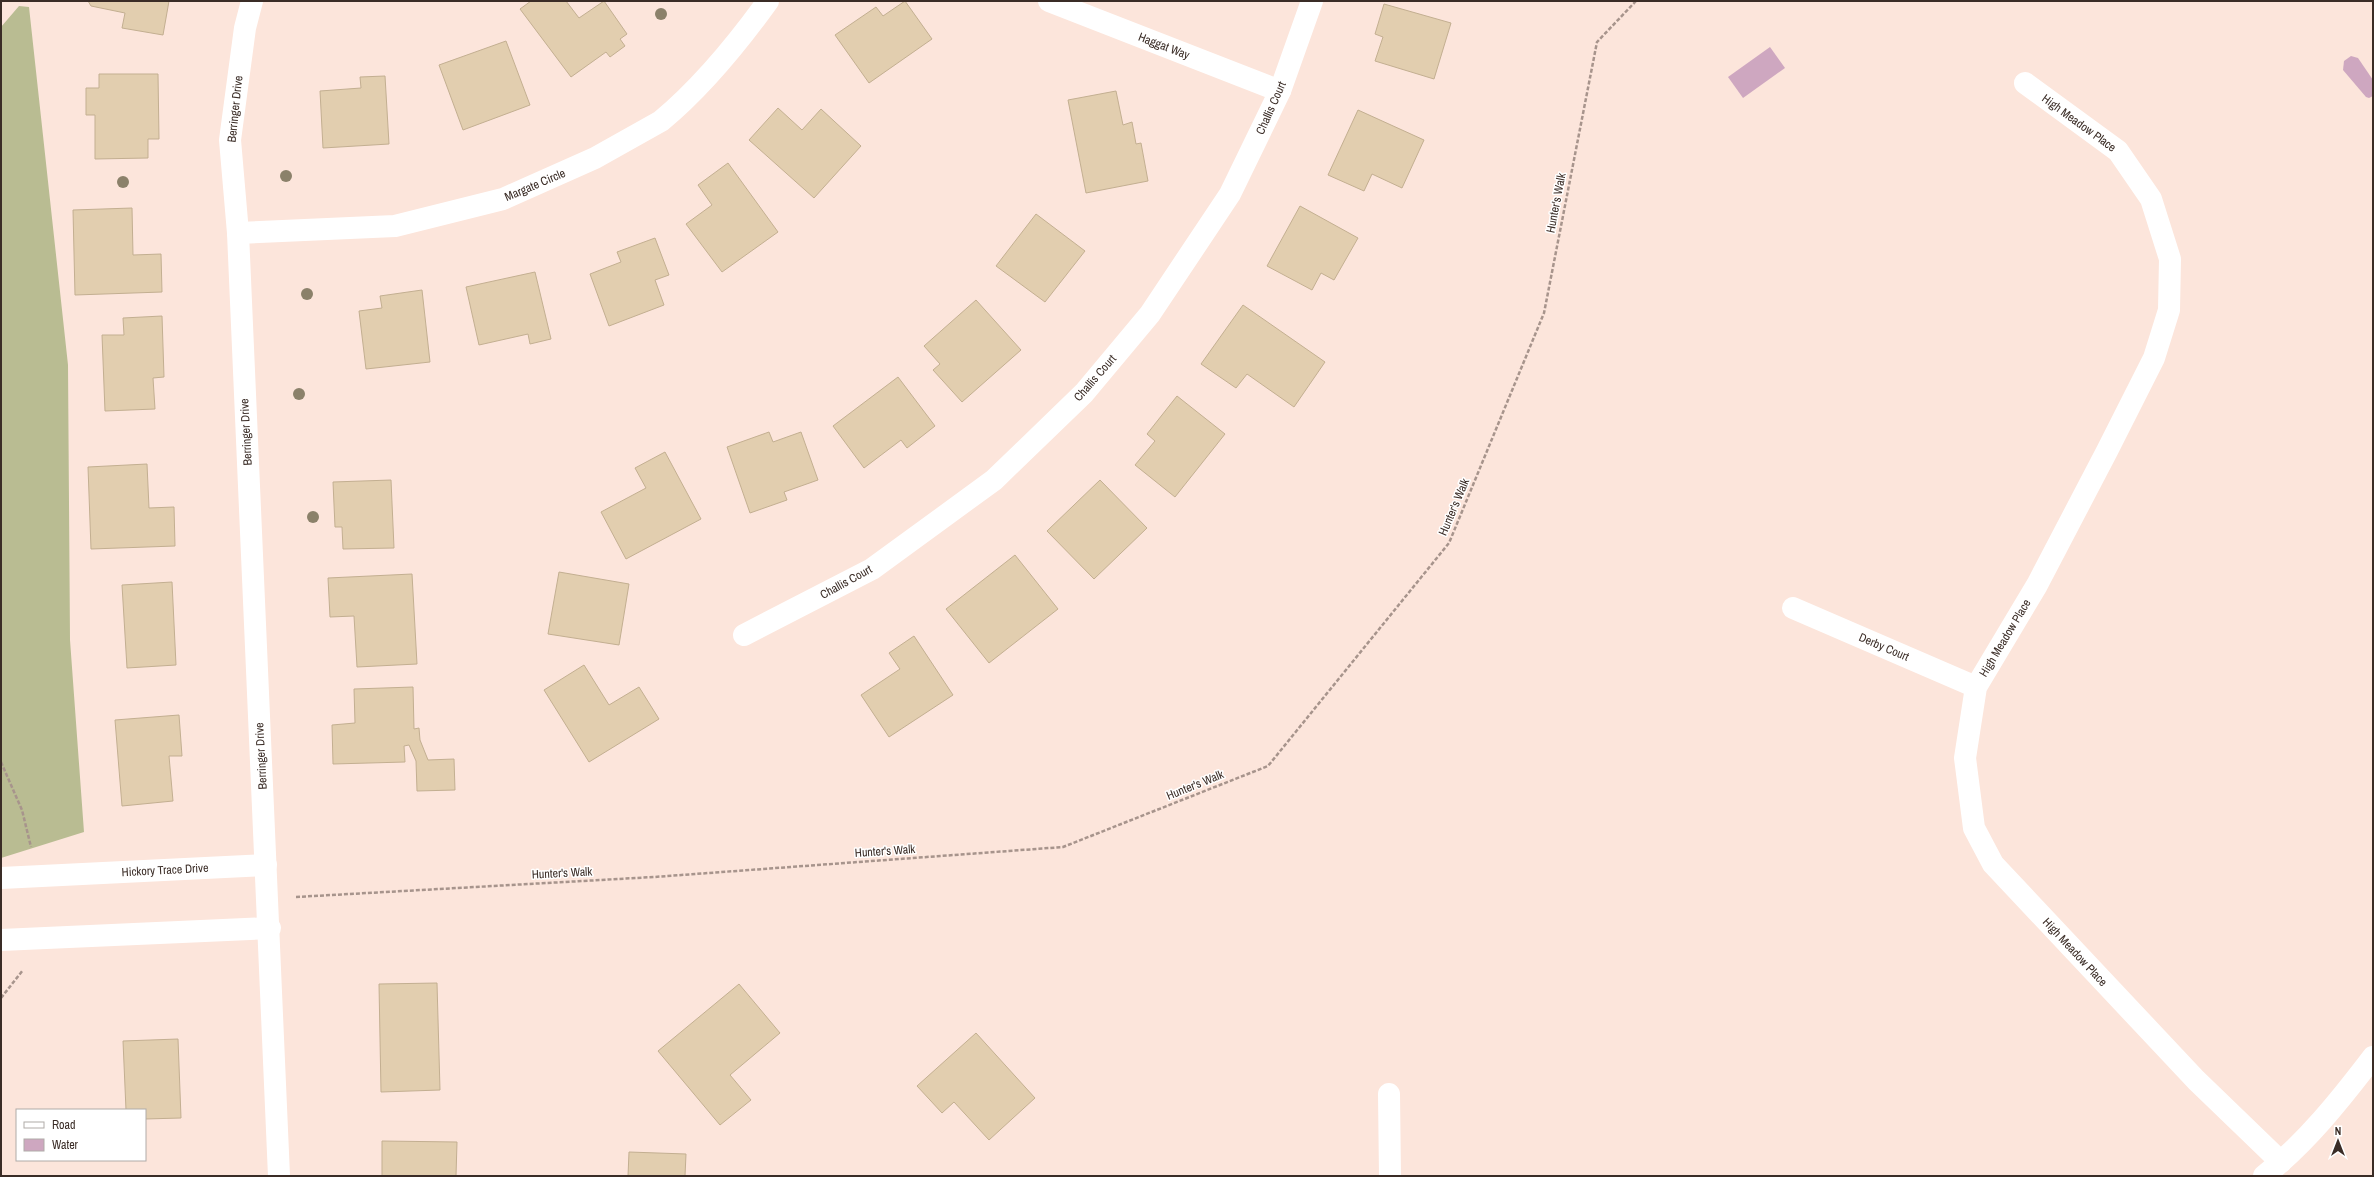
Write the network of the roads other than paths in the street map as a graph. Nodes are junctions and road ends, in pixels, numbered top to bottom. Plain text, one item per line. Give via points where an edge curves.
1 (252, 1) edge
2 (768, 1) edge
3 (1049, 1) edge
4 (1312, 1) edge
5 (2025, 83) dead end
6 (1280, 91) junction
7 (238, 233) junction
8 (1793, 608) dead end
9 (744, 635) dead end
10 (1976, 687) junction
11 (266, 865) junction
12 (1, 878) edge
13 (270, 928) junction
14 (1, 940) edge
15 (2373, 1057) edge
16 (1389, 1094) dead end
17 (2282, 1162) junction
18 (279, 1176) edge
19 (1390, 1176) edge
20 (2264, 1176) edge

1 - 7 street, Berringer Drive via 245,28 230,140
2 - 7 street, Margate Circle via 747,29 672,111 654,124 575,168 503,199 394,226
3 - 6 street, Haggat Way
4 - 6 street, Challis Court
5 - 10 street, High Meadow Place via 2118,151 2151,198 2170,258 2169,310 2154,358 2107,451 2037,585
6 - 9 street, Challis Court via 1230,194 1150,314 1084,394 994,480 872,569
7 - 11 street, Berringer Drive
8 - 10 street, Derby Court
10 - 17 street, High Meadow Place via 1965,758 1974,828 1993,864 2196,1080
11 - 12 street, Hickory Trace Drive
11 - 13 street
13 - 14 street
13 - 18 street
15 - 17 street via 2347,1091
16 - 19 street
17 - 20 street

